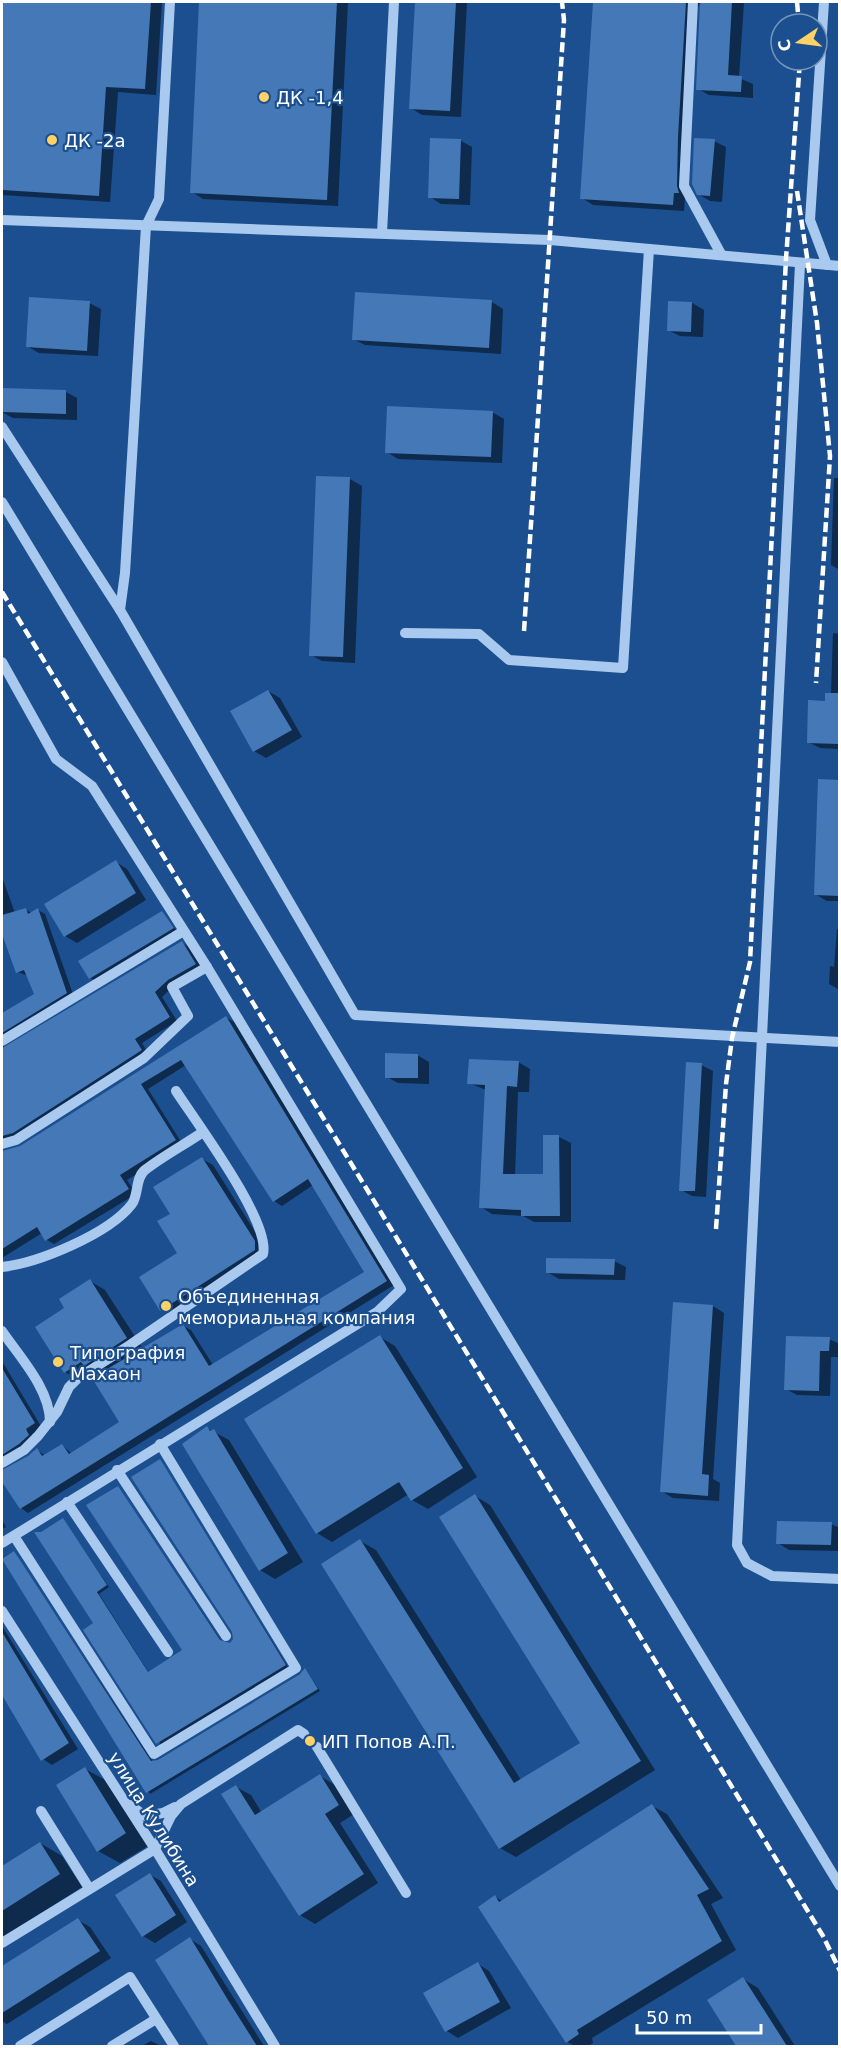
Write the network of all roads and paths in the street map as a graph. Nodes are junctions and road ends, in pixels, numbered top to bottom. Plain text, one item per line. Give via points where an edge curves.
1 (170, 2) edge
2 (394, 2) edge
3 (693, 2) edge
4 (824, 2) edge
5 (2, 220) edge
6 (146, 226) junction
7 (382, 233) junction
8 (649, 249) junction
9 (721, 254) junction
10 (800, 264) junction
11 (827, 265) junction
12 (840, 266) edge
13 (2, 427) edge
14 (2, 502) edge
15 (120, 610) junction
16 (405, 633) dead end
17 (2, 662) edge
18 (182, 932) junction
19 (207, 967) junction
20 (761, 1038) junction
21 (2, 1041) edge
22 (840, 1042) edge
23 (176, 1091) dead end
24 (203, 1132) junction
25 (2, 1144) edge
26 (2, 1266) edge
27 (2, 1331) edge
28 (50, 1422) junction
29 (160, 1444) junction
30 (2, 1462) edge
31 (117, 1470) junction
32 (67, 1502) junction
33 (14, 1536) junction
34 (2, 1543) edge
35 (840, 1579) edge
36 (2, 1611) edge
37 (226, 1636) dead end
38 (168, 1652) dead end
39 (304, 1734) dead end
40 (317, 1747) tunnel mouth
41 (117, 1790) junction
42 (181, 1804) junction
43 (41, 1810) dead end
44 (155, 1849) junction
45 (840, 1886) edge
46 (89, 1888) junction
47 (406, 1893) dead end
48 (2, 1943) edge
49 (156, 2019) junction
50 (20, 2046) edge
51 (112, 2046) edge
52 (174, 2046) edge
53 (275, 2046) edge

1 - 6 street via 159,199
2 - 7 street
3 - 9 street via 684,186
4 - 11 street via 810,220
5 - 6 street
6 - 7 street
6 - 15 street
7 - 8 street via 550,240
8 - 9 street
8 - 16 street via 623,668 509,660 479,634
9 - 10 street via 786,259
10 - 11 street
10 - 20 street
11 - 12 street
13 - 15 street
14 - 45 street
15 - 20 street via 355,1015
17 - 18 street via 56,759 92,786
18 - 19 street
18 - 21 street
19 - 25 street via 172,987 188,1016 159,1045 16,1140
19 - 29 street via 401,1289 377,1312
20 - 22 street
20 - 35 street via 737,1545 747,1563 772,1576
23 - 24 street
24 - 26 street via 144,1172 133,1202 103,1226 49,1256
24 - 28 street via 262,1230 266,1244 263,1254 78,1378
27 - 28 street via 38,1385 50,1408
28 - 30 street via 24,1450
29 - 31 street
29 - 33 street via 296,1668 153,1754
31 - 32 street
31 - 37 street
32 - 33 street
32 - 38 street
33 - 34 street
36 - 41 street, улица Кулибина
39 - 42 street via 298,1730
40 - 47 street
41 - 42 street via 145,1816
41 - 44 street, улица Кулибина
42 - 44 street
43 - 46 street
44 - 46 street
44 - 53 street, улица Кулибина
46 - 48 street
49 - 50 street via 130,1977
49 - 51 street
49 - 52 street

